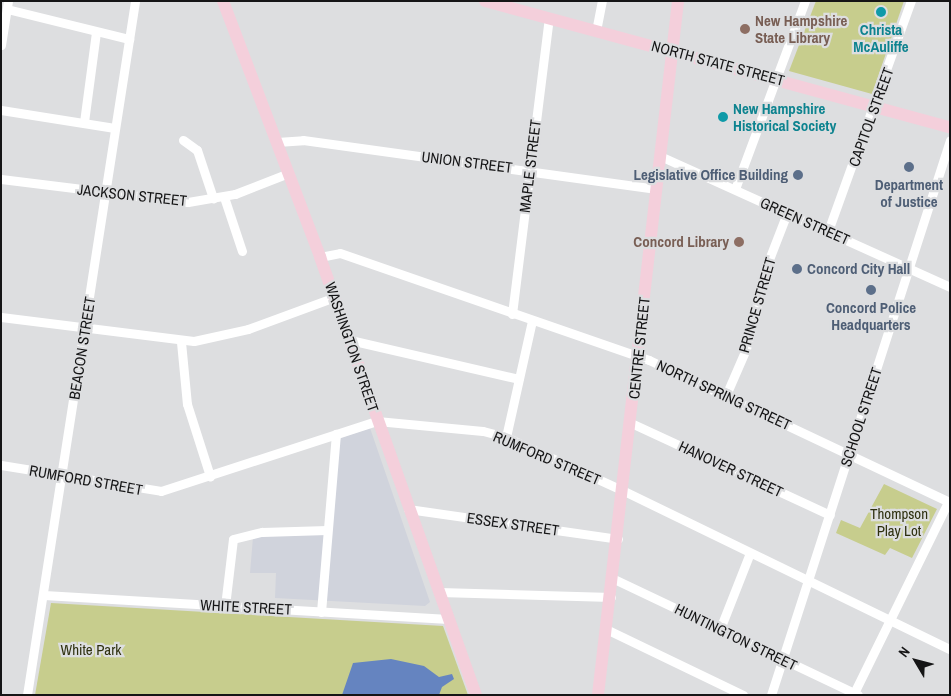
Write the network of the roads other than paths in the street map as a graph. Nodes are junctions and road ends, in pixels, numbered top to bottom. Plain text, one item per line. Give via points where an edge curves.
1 (135, 1) edge
2 (223, 1) edge
3 (485, 1) edge
4 (602, 1) edge
5 (678, 1) edge
6 (804, 1) edge
7 (911, 1) edge
8 (8, 5) edge
9 (549, 19) junction
10 (596, 31) junction
11 (96, 32) junction
12 (129, 39) junction
13 (1, 44) edge
14 (672, 50) junction
15 (776, 79) junction
16 (875, 108) junction
17 (1, 110) edge
18 (84, 122) junction
19 (950, 127) edge
20 (115, 128) junction
21 (183, 140) dead end
22 (950, 140) edge
23 (277, 142) junction
24 (660, 156) junction
25 (530, 170) junction
26 (290, 173) junction
27 (1, 179) edge
28 (657, 189) junction
29 (736, 189) junction
30 (105, 193) junction
31 (224, 197) junction
32 (213, 198) junction
33 (787, 213) junction
34 (828, 231) junction
35 (242, 251) dead end
36 (320, 257) junction
37 (910, 268) junction
38 (950, 287) edge
39 (334, 297) junction
40 (512, 314) junction
41 (1, 317) edge
42 (532, 321) junction
43 (85, 328) junction
44 (350, 340) junction
45 (181, 342) junction
46 (638, 356) junction
47 (519, 379) junction
48 (726, 395) junction
49 (376, 421) junction
50 (632, 423) junction
51 (336, 434) junction
52 (506, 437) junction
53 (850, 454) junction
54 (1, 465) edge
55 (62, 476) junction
56 (210, 476) junction
57 (624, 491) junction
58 (949, 502) edge
59 (408, 510) junction
60 (830, 515) junction
61 (327, 530) junction
62 (618, 539) junction
63 (750, 553) junction
64 (614, 579) junction
65 (808, 582) junction
66 (439, 592) junction
67 (44, 595) junction
68 (612, 597) junction
69 (225, 606) junction
70 (321, 612) junction
71 (448, 619) junction
72 (890, 621) junction
73 (720, 629) junction
74 (608, 630) junction
75 (950, 649) edge
76 (782, 660) junction
77 (856, 694) edge
78 (27, 695) edge
79 (476, 695) edge
80 (598, 695) edge
81 (744, 695) edge
82 (771, 695) edge

1 - 12 street, BEACON STREET
2 - 23 street, WASHINGTON STREET
3 - 9 street, NORTH STATE STREET
4 - 10 street
5 - 14 street, CENTRE STREET
6 - 15 street
7 - 16 street, CAPITOL STREET
8 - 11 street
8 - 13 street
9 - 10 street, NORTH STATE STREET
9 - 25 street, MAPLE STREET
10 - 14 street, NORTH STATE STREET
11 - 12 street
11 - 18 street
12 - 20 street, BEACON STREET
14 - 15 street, NORTH STATE STREET
14 - 24 street, CENTRE STREET
15 - 16 street, NORTH STATE STREET
15 - 29 street
16 - 19 street, NORTH STATE STREET
16 - 34 street, CAPITOL STREET
17 - 18 street
18 - 20 street
20 - 30 street, BEACON STREET
21 - 32 street via 197,150
22 - 37 street, SCHOOL STREET
23 - 25 street, UNION STREET via 303,140
23 - 26 street, WASHINGTON STREET
24 - 28 street, CENTRE STREET
24 - 29 street, GREEN STREET
25 - 28 street, UNION STREET
25 - 40 street, MAPLE STREET
26 - 31 street, JACKSON STREET
26 - 36 street, WASHINGTON STREET
27 - 30 street, JACKSON STREET
28 - 46 street, CENTRE STREET
29 - 33 street, GREEN STREET
30 - 32 street, JACKSON STREET via 169,202
30 - 43 street, BEACON STREET
31 - 32 street, JACKSON STREET
31 - 35 street
33 - 34 street, GREEN STREET
33 - 48 street, PRINCE STREET via 768,262 746,349
34 - 37 street, GREEN STREET
36 - 39 street, WASHINGTON STREET
36 - 40 street, NORTH SPRING STREET via 340,253
37 - 38 street, GREEN STREET
37 - 53 street, SCHOOL STREET
39 - 44 street, WASHINGTON STREET
39 - 45 street via 248,329
40 - 42 street, NORTH SPRING STREET
41 - 43 street
42 - 46 street, NORTH SPRING STREET
42 - 47 street
43 - 45 street
43 - 55 street, BEACON STREET
44 - 47 street
44 - 49 street, WASHINGTON STREET
45 - 56 street via 187,404
46 - 48 street, NORTH SPRING STREET
46 - 50 street, CENTRE STREET
47 - 52 street
48 - 53 street, NORTH SPRING STREET
49 - 51 street, RUMFORD STREET
49 - 52 street, RUMFORD STREET via 436,424
49 - 59 street, WASHINGTON STREET
50 - 57 street, CENTRE STREET
50 - 60 street, HANOVER STREET
51 - 56 street, RUMFORD STREET
51 - 61 street
52 - 57 street, RUMFORD STREET
53 - 58 street, NORTH SPRING STREET
53 - 60 street, SCHOOL STREET
54 - 55 street, RUMFORD STREET
55 - 56 street, RUMFORD STREET via 152,491
55 - 67 street, BEACON STREET
57 - 62 street, CENTRE STREET
57 - 63 street, RUMFORD STREET
58 - 72 street
59 - 62 street, ESSEX STREET
59 - 66 street, WASHINGTON STREET
60 - 65 street, SCHOOL STREET
61 - 69 street via 262,532 234,539
61 - 70 street
62 - 64 street, CENTRE STREET
63 - 65 street, RUMFORD STREET
63 - 73 street
64 - 68 street, CENTRE STREET
64 - 73 street, HUNTINGTON STREET
65 - 72 street, RUMFORD STREET
65 - 76 street, SCHOOL STREET
66 - 68 street
66 - 71 street, WASHINGTON STREET
67 - 69 street, WHITE STREET
67 - 78 street, BEACON STREET
68 - 74 street, CENTRE STREET
69 - 70 street, WHITE STREET
70 - 71 street, WHITE STREET
71 - 79 street, WASHINGTON STREET
72 - 75 street, RUMFORD STREET
72 - 77 street
73 - 76 street, HUNTINGTON STREET
74 - 80 street, CENTRE STREET
74 - 81 street
76 - 77 street, HUNTINGTON STREET
76 - 82 street, SCHOOL STREET

